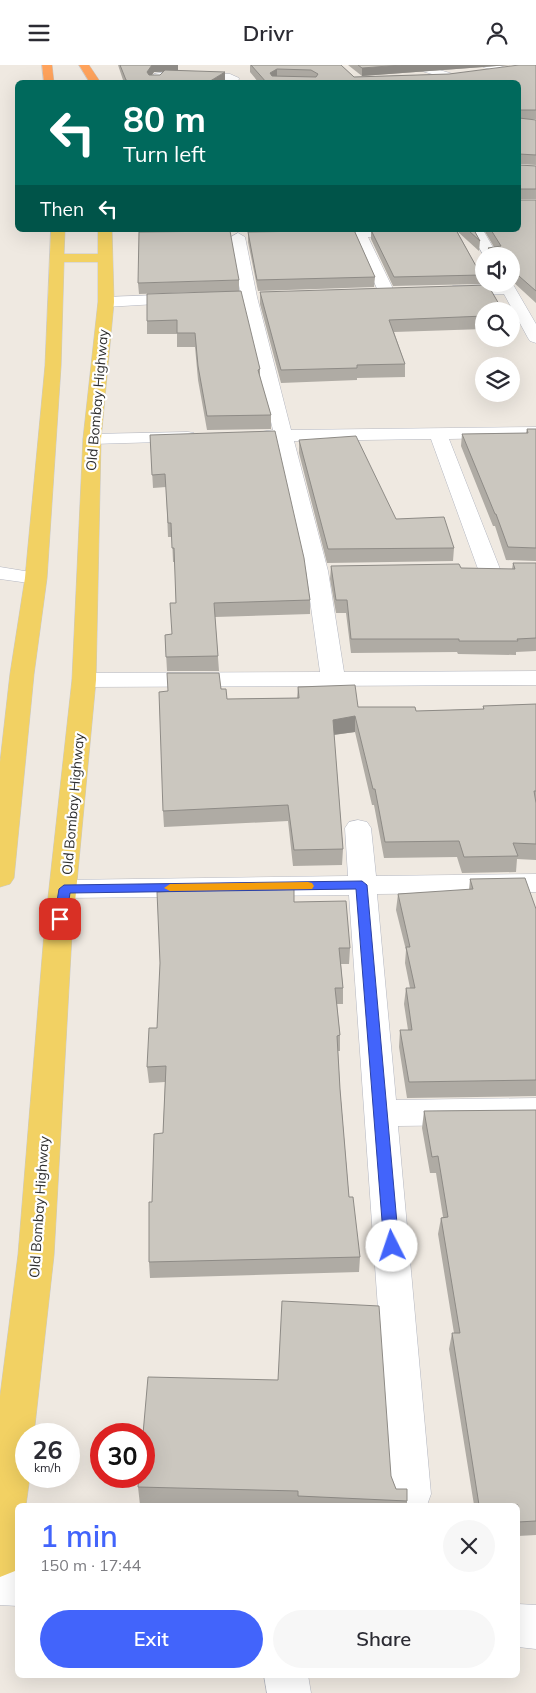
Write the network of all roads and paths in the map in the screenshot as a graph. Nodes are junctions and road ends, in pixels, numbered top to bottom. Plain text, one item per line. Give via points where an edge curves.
1 (46, 65) edge
2 (84, 65) edge
3 (412, 65) edge
4 (487, 65) edge
5 (478, 74) edge
6 (419, 78) edge
7 (48, 80) edge
8 (94, 80) edge
9 (156, 80) edge
10 (233, 80) edge
11 (58, 232) edge
12 (105, 232) edge
13 (359, 232) edge
14 (477, 232) edge
15 (238, 237) dead end
16 (486, 247) edge
17 (57, 258) junction
18 (105, 258) junction
19 (475, 288) edge
20 (434, 291) edge
21 (406, 292) edge
22 (510, 292) edge
23 (368, 293) edge
24 (388, 293) junction
25 (269, 296) edge
26 (240, 297) junction
27 (203, 299) edge
28 (106, 301) junction
29 (536, 338) edge
30 (536, 432) edge
31 (438, 433) junction
32 (284, 435) junction
33 (245, 436) edge
34 (207, 437) edge
35 (92, 439) junction
36 (489, 569) edge
37 (0, 573) edge
38 (36, 578) junction
39 (536, 678) edge
40 (333, 679) junction
41 (84, 681) junction
42 (4, 802) edge
43 (358, 828) dead end
44 (0, 878) edge
45 (536, 883) edge
46 (362, 885) junction
47 (64, 889) junction
48 (536, 1111) edge
49 (381, 1113) junction
50 (411, 1494) dead end
51 (0, 1555) edge
52 (0, 1583) edge
53 (15, 1585) edge
54 (520, 1626) edge
55 (536, 1627) edge
56 (286, 1678) edge
57 (289, 1693) edge

1 - 7 highway
2 - 8 highway
3 - 6 street via 454,76
4 - 5 street via 512,70
9 - 10 street via 162,75 230,77
11 - 17 main road
12 - 18 main road, Old Bombay Highway
13 - 24 street
14 - 16 street
15 - 26 street
17 - 18 main road
17 - 38 main road via 53,366
18 - 28 main road, Old Bombay Highway
19 - 20 street
21 - 24 street
22 - 29 street
23 - 24 street
25 - 26 street
26 - 32 street
27 - 28 street
28 - 35 main road, Old Bombay Highway
30 - 31 street
31 - 32 street
31 - 36 street
32 - 33 street
32 - 40 street via 326,571
34 - 35 street
35 - 41 main road, Old Bombay Highway
37 - 38 street
38 - 42 main road
39 - 40 street
40 - 41 street
41 - 47 main road, Old Bombay Highway
42 - 44 main road
43 - 46 street
45 - 46 street
46 - 47 street
46 - 49 street
47 - 51 main road, Old Bombay Highway via 58,934 36,1255
48 - 49 street
49 - 50 street
52 - 53 street
54 - 55 street
56 - 57 street

